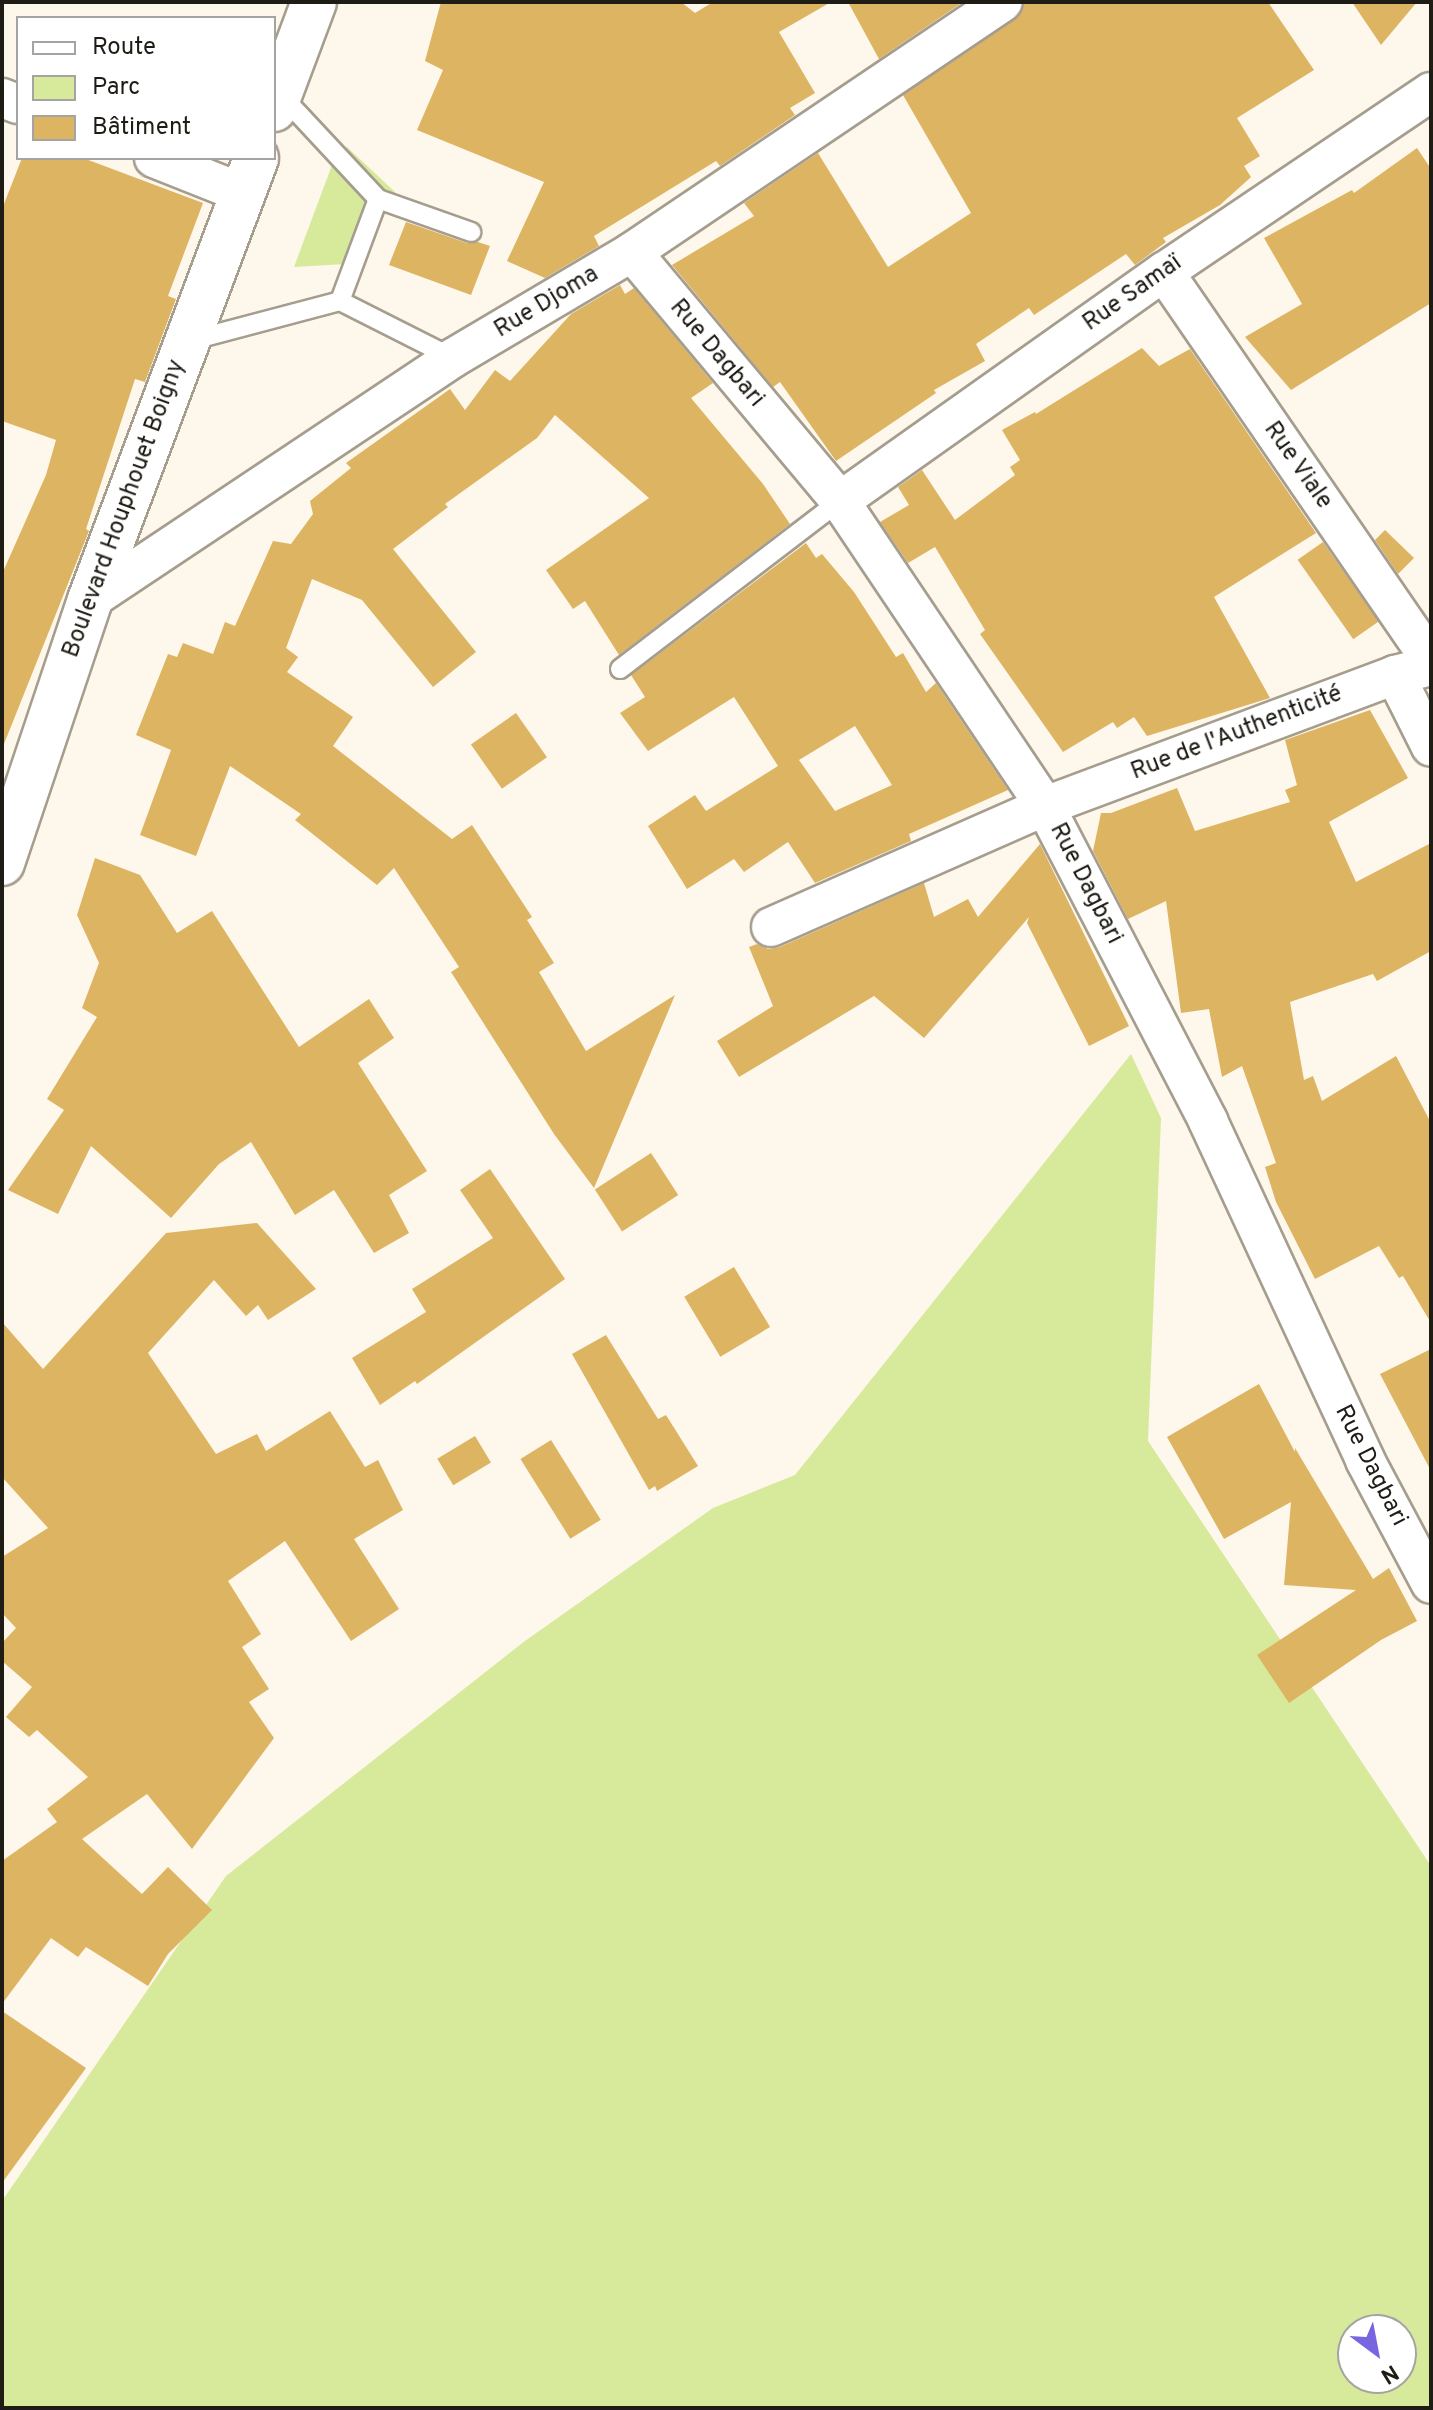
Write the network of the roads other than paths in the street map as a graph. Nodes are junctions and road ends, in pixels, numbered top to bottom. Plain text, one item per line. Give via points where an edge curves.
1 (314, 2) edge
2 (1002, 2) edge
3 (1431, 92) edge
4 (277, 102) edge
5 (165, 160) edge
6 (249, 176) edge
7 (378, 199) junction
8 (471, 232) dead end
9 (632, 252) junction
10 (1164, 272) junction
11 (340, 301) junction
12 (187, 341) junction
13 (453, 358) junction
14 (840, 501) junction
15 (90, 600) junction
16 (1431, 660) edge
17 (620, 669) dead end
18 (1413, 671) edge
19 (1431, 747) edge
20 (1045, 806) junction
21 (2, 863) edge
22 (771, 927) dead end
23 (1431, 1584) edge

1 - 4 street
2 - 9 street, Rue Djoma
3 - 10 street, Rue Samaï
4 - 7 lane
5 - 6 street
6 - 12 street, Boulevard Houphouet Boigny
7 - 8 lane
7 - 11 lane
9 - 13 street, Rue Djoma
9 - 14 street, Rue Dagbari
10 - 14 street, Rue Samaï
10 - 16 street, Rue Viale
11 - 12 lane
11 - 13 lane
12 - 15 street, Boulevard Houphouet Boigny
13 - 15 street, Rue Djoma
14 - 17 lane
14 - 20 street, Rue Dagbari
15 - 21 street, Boulevard Houphouet Boigny
18 - 19 street
18 - 20 street, Rue de l'Authenticité
20 - 22 street, Rue de l'Authenticité
20 - 23 street, Rue Dagbari via 1208,1121 1365,1460

